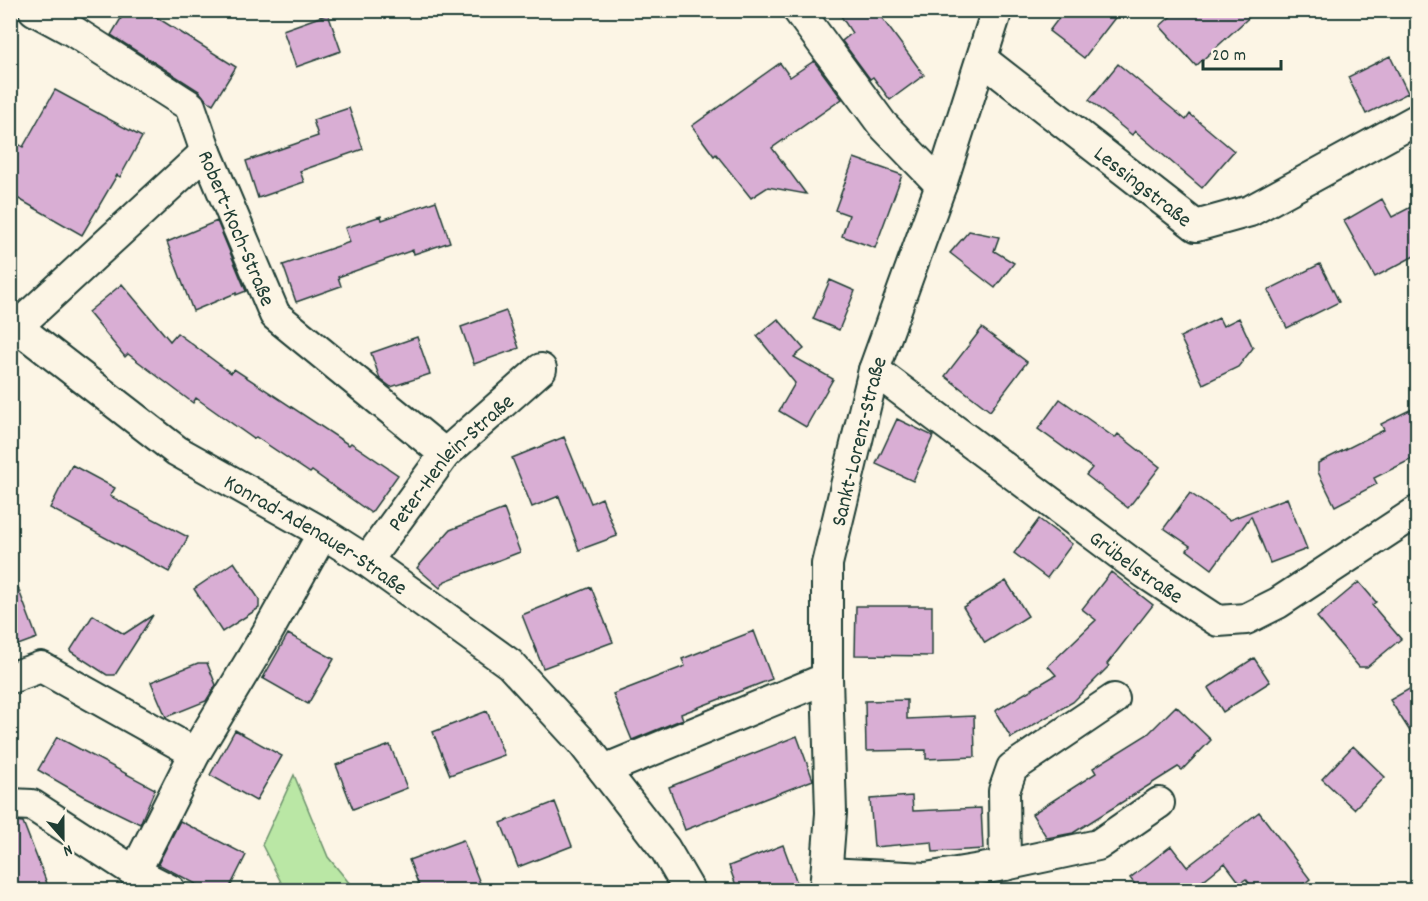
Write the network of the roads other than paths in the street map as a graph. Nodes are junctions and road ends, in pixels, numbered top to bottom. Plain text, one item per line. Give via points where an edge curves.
1 (33, 10) edge
2 (798, 10) edge
3 (998, 10) edge
4 (982, 60) junction
5 (1418, 119) edge
6 (206, 152) junction
7 (941, 185) junction
8 (13, 326) edge
9 (541, 369) dead end
10 (874, 370) junction
11 (445, 454) junction
12 (1418, 511) edge
13 (323, 533) junction
14 (367, 561) junction
15 (10, 678) edge
16 (827, 678) junction
17 (1114, 699) dead end
18 (195, 753) junction
19 (604, 770) junction
20 (1159, 803) dead end
21 (10, 804) edge
22 (1005, 865) junction
23 (139, 881) edge
24 (826, 882) edge
25 (170, 891) edge
26 (689, 891) edge

1 - 6 street, Robert-Koch-Straße via 190,106
2 - 7 street via 882,124
3 - 4 street, Sankt-Lorenz-Straße
4 - 5 street, Lessingstraße via 1196,226 1251,211
4 - 7 street, Sankt-Lorenz-Straße
6 - 8 street
6 - 11 street, Robert-Koch-Straße via 275,315
7 - 10 street, Sankt-Lorenz-Straße
8 - 13 street, Konrad-Adenauer-Straße via 177,451
9 - 11 street, Peter-Henlein-Straße
10 - 12 street, Grübelstraße via 1145,573 1218,621 1246,619 1278,603
10 - 16 street, Sankt-Lorenz-Straße via 827,564
11 - 14 street, Peter-Henlein-Straße
13 - 14 street, Konrad-Adenauer-Straße
13 - 18 street
14 - 19 street, Konrad-Adenauer-Straße via 510,664
15 - 18 street via 41,667
16 - 19 street
16 - 24 street, Sankt-Lorenz-Straße via 831,813
17 - 22 street via 1012,768 1004,791
18 - 23 street
19 - 26 street, Konrad-Adenauer-Straße via 665,849
20 - 22 street via 1098,845
21 - 23 street via 32,805
22 - 24 street via 926,878
23 - 25 street

